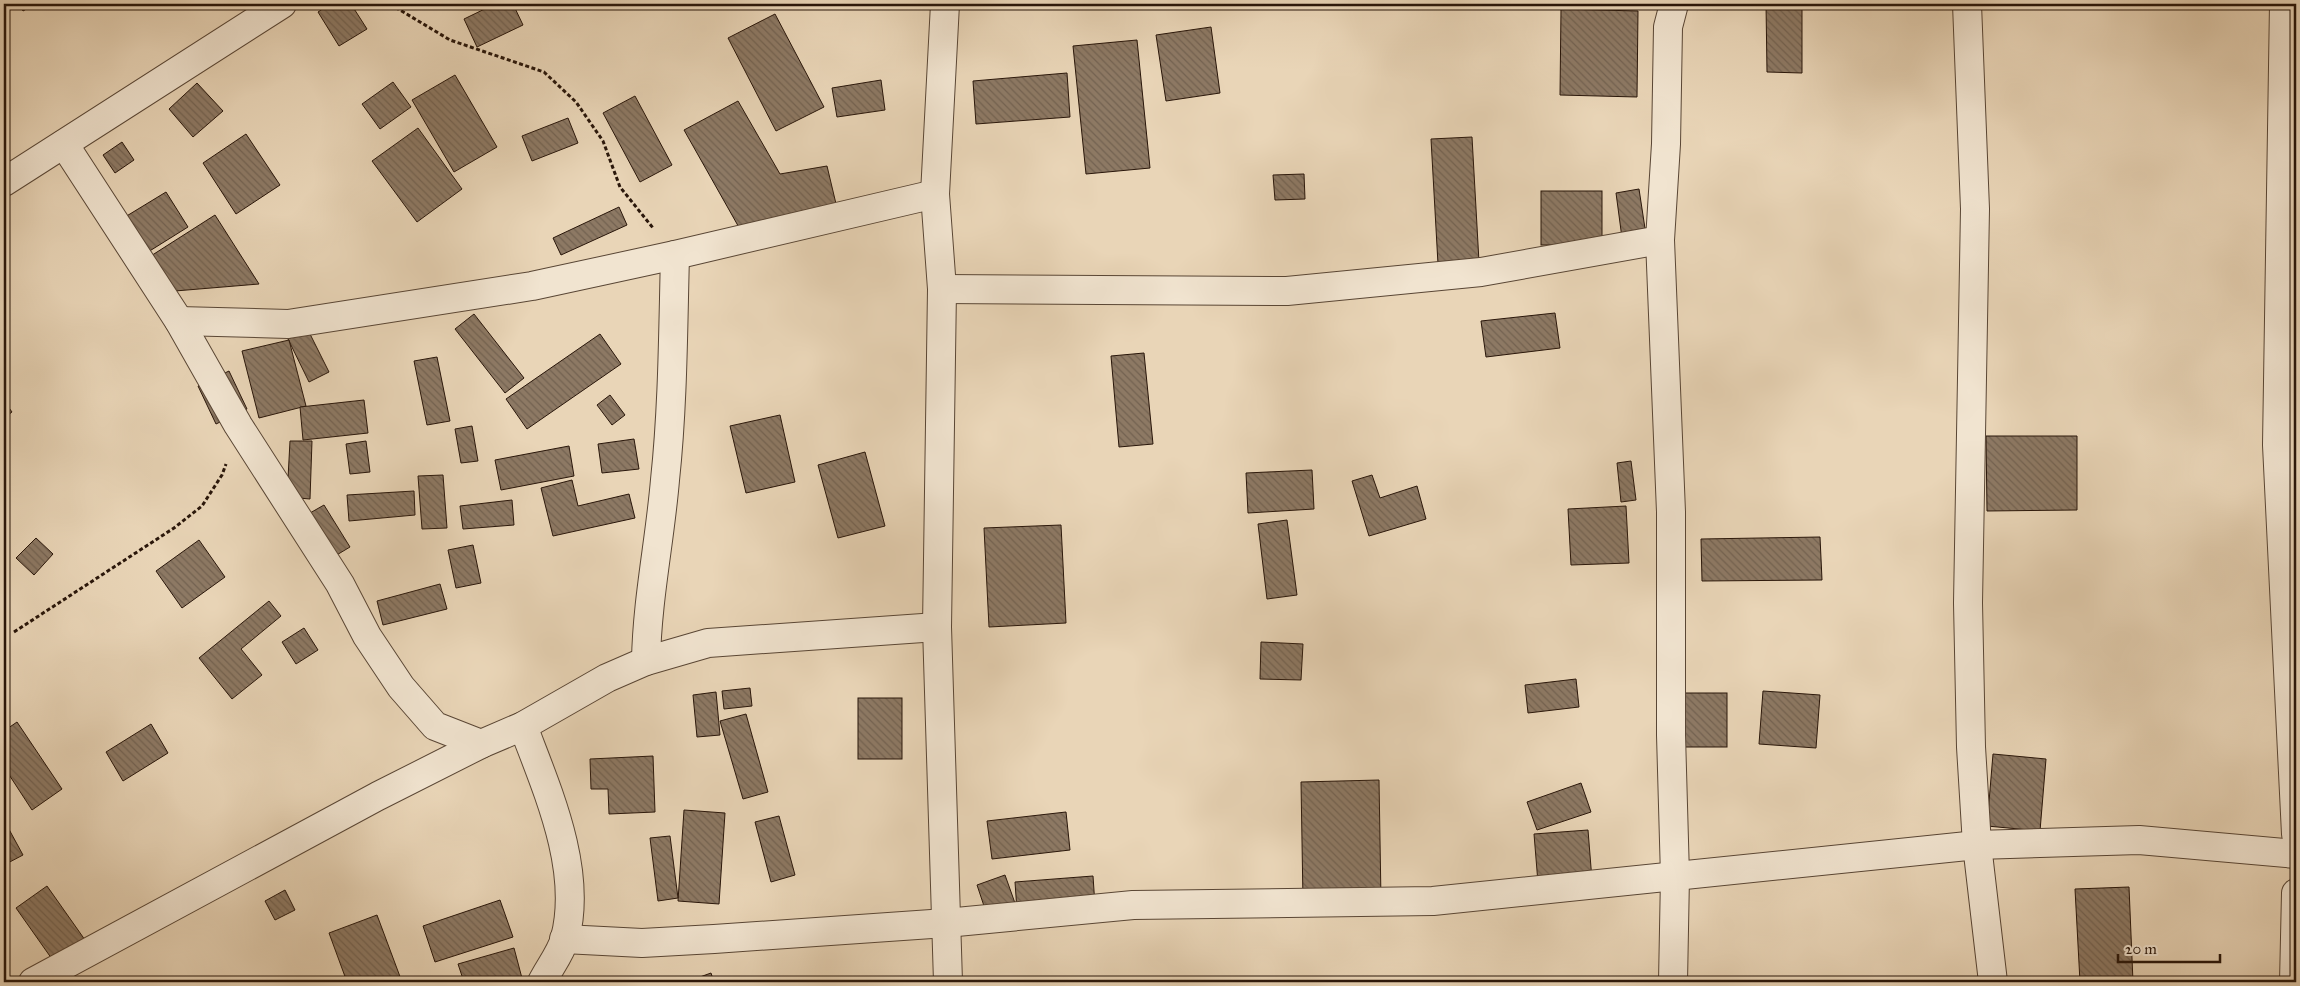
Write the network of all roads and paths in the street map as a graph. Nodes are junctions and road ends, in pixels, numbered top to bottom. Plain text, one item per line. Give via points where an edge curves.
1 (282, 4) edge
2 (390, 4) edge
3 (945, 4) edge
4 (1674, 4) edge
5 (1967, 4) edge
6 (2284, 4) edge
7 (64, 144) junction
8 (4, 182) edge
9 (935, 194) junction
10 (1660, 240) junction
11 (675, 255) junction
12 (942, 289) junction
13 (178, 321) junction
14 (238, 425) junction
15 (936, 627) junction
16 (14, 632) dead end
17 (646, 661) junction
18 (523, 726) junction
19 (481, 744) junction
20 (2296, 834) edge
21 (1977, 845) junction
22 (2296, 854) edge
23 (1675, 876) junction
24 (2296, 894) edge
25 (946, 923) junction
26 (564, 939) junction
27 (34, 982) edge
28 (542, 982) edge
29 (948, 982) edge
30 (1673, 982) edge
31 (1993, 982) edge
32 (2294, 982) edge

1 - 7 street
2 - 11 path via 450,40 544,72 576,102 603,141 620,187
3 - 9 street
4 - 10 street via 1668,26
5 - 21 street via 1975,209 1968,603
6 - 20 street via 2277,445
7 - 8 street
7 - 13 street
9 - 11 street
9 - 12 street
10 - 12 street via 1481,272 1287,291
10 - 23 street via 1670,512
11 - 13 street via 532,286 288,324
11 - 17 street via 668,449 647,626
12 - 15 street
13 - 14 street
14 - 16 path via 222,475 202,506 174,528
14 - 19 street via 340,584 367,636 401,687 436,726
15 - 17 street via 708,643
15 - 25 street
17 - 18 street via 608,678
18 - 19 street
18 - 26 street via 551,802 563,846 570,904
19 - 27 street via 378,796
21 - 22 street via 2139,840
21 - 23 street
21 - 31 street
23 - 25 street via 1433,901 1133,905
23 - 30 street
24 - 32 street
25 - 26 street via 678,941
25 - 29 street
26 - 28 street

